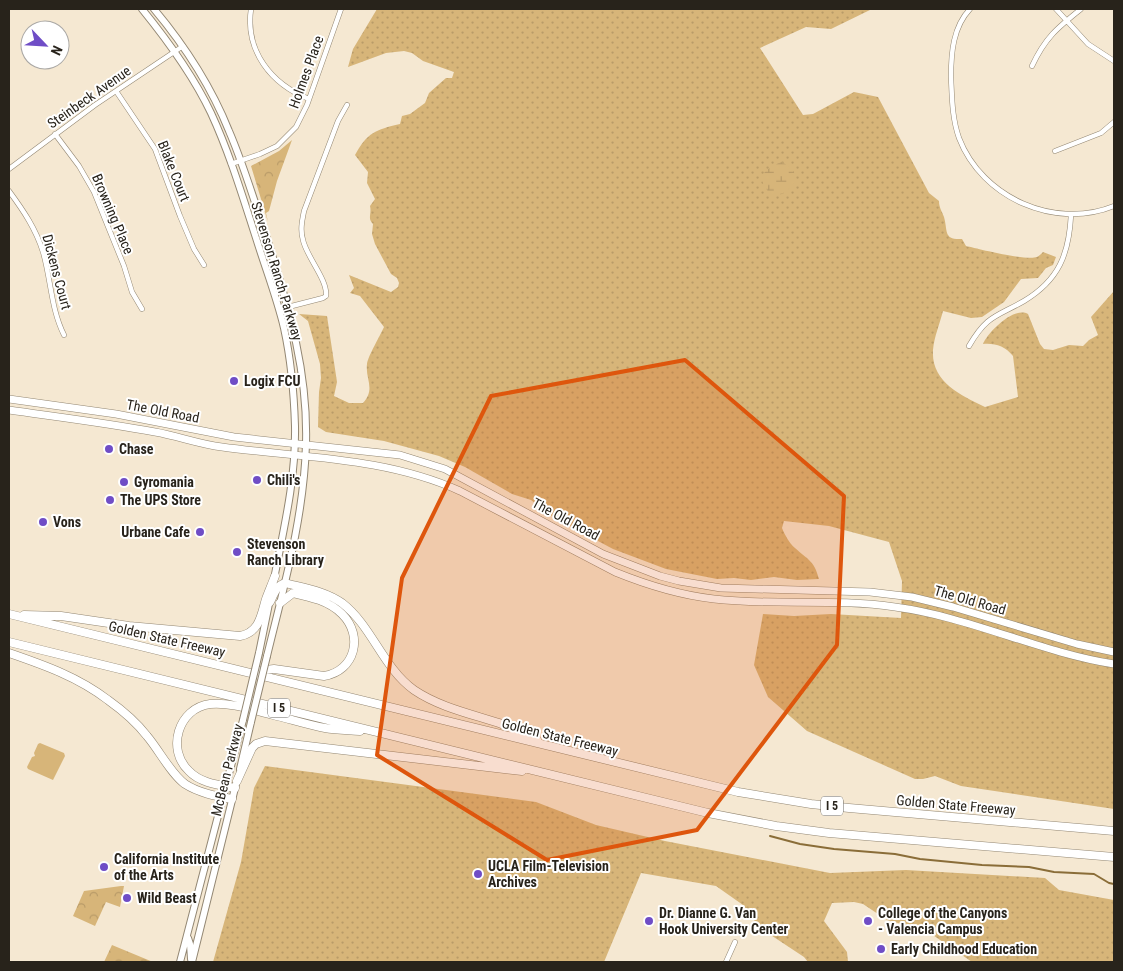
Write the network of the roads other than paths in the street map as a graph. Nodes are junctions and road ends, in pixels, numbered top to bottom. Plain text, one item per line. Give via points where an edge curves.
1 (142, 9) edge
2 (154, 9) edge
3 (251, 9) edge
4 (341, 9) edge
5 (970, 9) edge
6 (1056, 9) edge
7 (1081, 9) edge
8 (1066, 20) junction
9 (183, 46) junction
10 (174, 52) junction
11 (1114, 61) edge
12 (1032, 66) dead end
13 (116, 91) junction
14 (309, 99) junction
15 (347, 105) dead end
16 (1114, 122) edge
17 (55, 134) junction
18 (1055, 151) dead end
19 (241, 161) junction
20 (231, 164) junction
21 (9, 169) edge
22 (9, 191) edge
23 (1114, 206) edge
24 (1071, 215) junction
25 (204, 265) dead end
26 (288, 307) junction
27 (142, 309) dead end
28 (64, 335) dead end
29 (969, 346) dead end
30 (9, 399) edge
31 (9, 410) edge
32 (295, 443) junction
33 (306, 444) junction
34 (294, 455) junction
35 (306, 456) junction
36 (275, 576) junction
37 (285, 582) junction
38 (270, 602) junction
39 (280, 603) junction
40 (9, 614) edge
41 (9, 642) edge
42 (1114, 652) edge
43 (9, 653) edge
44 (259, 653) joint
45 (1114, 664) edge
46 (247, 672) junction
47 (384, 733) junction
48 (555, 748) junction
49 (549, 774) junction
50 (233, 785) junction
51 (224, 798) junction
52 (232, 799) junction
53 (1114, 831) edge
54 (1114, 857) edge
55 (188, 938) junction
56 (735, 942) dead end
57 (180, 962) edge
58 (191, 962) edge
59 (726, 962) edge

1 - 10 main road, Stevenson Ranch Parkway
2 - 9 main road, Stevenson Ranch Parkway
3 - 14 street via 250,32 264,64 288,88
4 - 14 street, Holmes Place
5 - 24 street via 960,22 951,60 953,109 960,139 983,176 1006,195 1039,209
6 - 8 street
7 - 8 street
8 - 11 street via 1088,44
8 - 12 street via 1044,42
9 - 10 street, Steinbeck Avenue
9 - 19 main road, Stevenson Ranch Parkway via 217,104
10 - 13 street, Steinbeck Avenue
10 - 20 main road, Stevenson Ranch Parkway via 210,111
13 - 17 street, Steinbeck Avenue
13 - 25 street, Blake Court via 155,149 180,216
14 - 19 street, Holmes Place via 299,122 284,140
15 - 26 street via 338,121 302,220 303,240 326,296
16 - 18 street via 1101,133
17 - 21 street, Steinbeck Avenue
17 - 27 street, Browning Place via 94,192 132,292
19 - 20 street, Holmes Place
19 - 26 main road, Stevenson Ranch Parkway
20 - 32 main road, Stevenson Ranch Parkway via 284,327 292,372
22 - 28 street, Dickens Court via 38,239 57,319
23 - 24 street
24 - 29 street via 1068,245 1054,275 1036,293 986,322
26 - 33 main road, Stevenson Ranch Parkway via 302,370
30 - 32 main road, The Old Road via 132,417 216,434
31 - 34 main road, The Old Road via 129,427 220,447
32 - 33 main road, The Old Road
32 - 34 main road, Stevenson Ranch Parkway
33 - 35 main road, Stevenson Ranch Parkway
33 - 42 main road, The Old Road via 400,455 445,469 603,554 679,581 742,590 870,592 912,597
34 - 35 main road, The Old Road
34 - 36 main road, Stevenson Ranch Parkway via 288,515
35 - 37 main road, Stevenson Ranch Parkway via 299,518
35 - 45 main road, The Old Road via 375,465 443,483 615,572 677,593 736,601 868,604 912,609
36 - 38 main road, Stevenson Ranch Parkway
36 - 40 highway via 260,622 253,630 240,636 61,616
37 - 38 highway via 279,585
37 - 39 main road, McBean Parkway
37 - 48 highway via 321,592 342,603 392,669 424,696 502,724
38 - 44 main road, Stevenson Ranch Parkway
39 - 46 highway via 293,594 334,607 347,619 354,634 355,647 351,658 343,668 324,676 274,669
39 - 50 main road, McBean Parkway, bridge
40 - 46 highway, Golden State Freeway / I 5
41 - 47 highway, I 5
43 - 51 highway via 54,668 86,684 109,700 146,735 185,784
44 - 50 main road, McBean Parkway, bridge via 243,720
46 - 48 highway, Golden State Freeway / I 5
47 - 49 highway, I 5
47 - 50 highway via 325,728 219,704 199,707 184,719 179,728 176,747 179,758 194,776
48 - 53 highway, Golden State Freeway / I 5 via 738,792 802,803
49 - 50 highway via 264,741 252,748
49 - 54 highway, I 5 via 708,813 776,826
50 - 51 main road, McBean Parkway
50 - 52 main road, McBean Parkway
51 - 52 highway
51 - 55 main road, McBean Parkway
52 - 58 main road, McBean Parkway via 198,945
55 - 57 main road, McBean Parkway
55 - 58 main road
56 - 59 street

